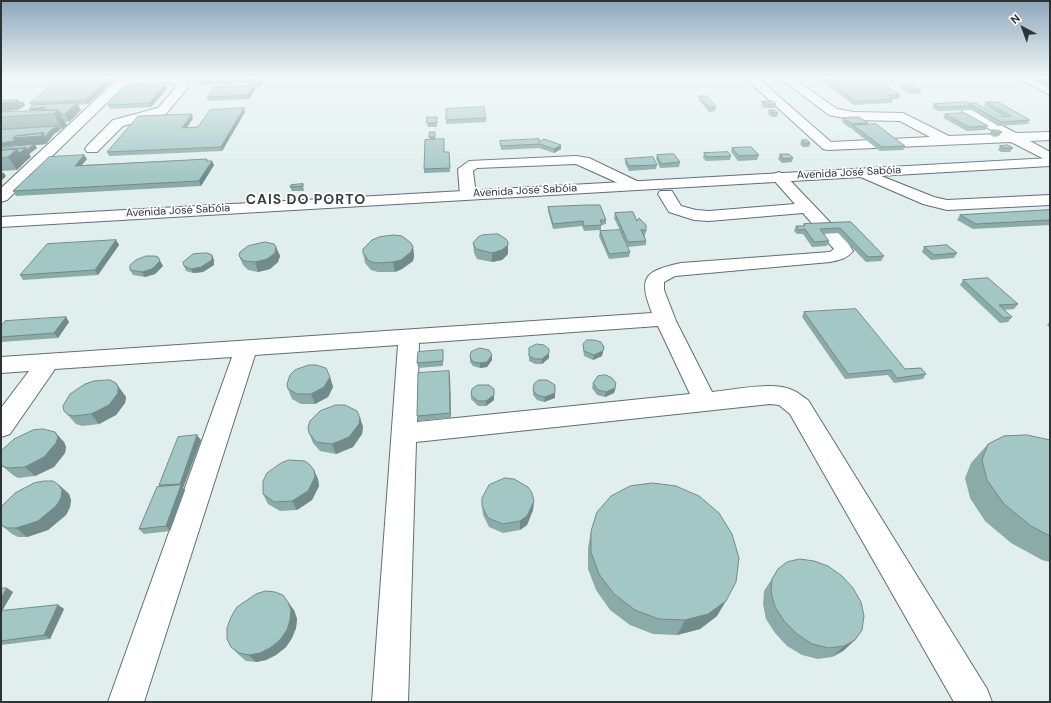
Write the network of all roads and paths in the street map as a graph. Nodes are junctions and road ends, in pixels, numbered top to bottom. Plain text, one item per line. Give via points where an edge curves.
1 (93, 111) edge
2 (162, 111) edge
3 (788, 111) edge
4 (831, 111) edge
5 (968, 112) edge
6 (1050, 136) edge
7 (1014, 138) junction
8 (948, 141) junction
9 (92, 149) dead end
10 (1050, 158) edge
11 (1050, 162) edge
12 (861, 172) junction
13 (1050, 174) edge
14 (784, 182) junction
15 (886, 182) junction
16 (634, 185) junction
17 (666, 194) junction
18 (468, 195) junction
19 (1, 197) edge
20 (1050, 200) edge
21 (808, 208) junction
22 (1, 222) edge
23 (1, 234) edge
24 (666, 319) junction
25 (409, 336) junction
26 (246, 349) junction
27 (48, 362) junction
28 (1, 365) edge
29 (705, 401) junction
30 (1, 427) edge
31 (404, 433) junction
32 (126, 702) edge
33 (390, 702) edge
34 (974, 702) edge

1 - 19 main road
2 - 9 main road via 118,123
3 - 8 main road via 828,146
4 - 8 main road via 854,116 904,117
5 - 7 main road
6 - 7 main road
7 - 8 main road
7 - 10 main road
11 - 12 main road, Avenida José Sabóia
12 - 14 main road, Avenida José Sabóia
12 - 15 main road
13 - 15 main road, Avenida José Sabóia
14 - 15 main road, Avenida José Sabóia
14 - 16 main road, Avenida José Sabóia
14 - 17 main road, Avenida José Sabóia
14 - 21 main road
15 - 20 main road via 929,201 946,205
16 - 18 main road, Avenida José Sabóia
16 - 18 main road via 584,161 474,164 465,169
17 - 21 main road via 675,209 694,215
17 - 23 main road, Avenida José Sabóia
18 - 22 main road, Avenida José Sabóia
21 - 24 main road via 844,251 830,257 681,269 666,273 658,277 654,283 654,293
24 - 25 main road
24 - 29 main road
25 - 26 main road
25 - 31 main road
26 - 27 main road
26 - 32 main road
27 - 28 main road
27 - 30 main road
29 - 31 main road
29 - 34 main road via 770,395 784,396 799,407
31 - 33 main road

